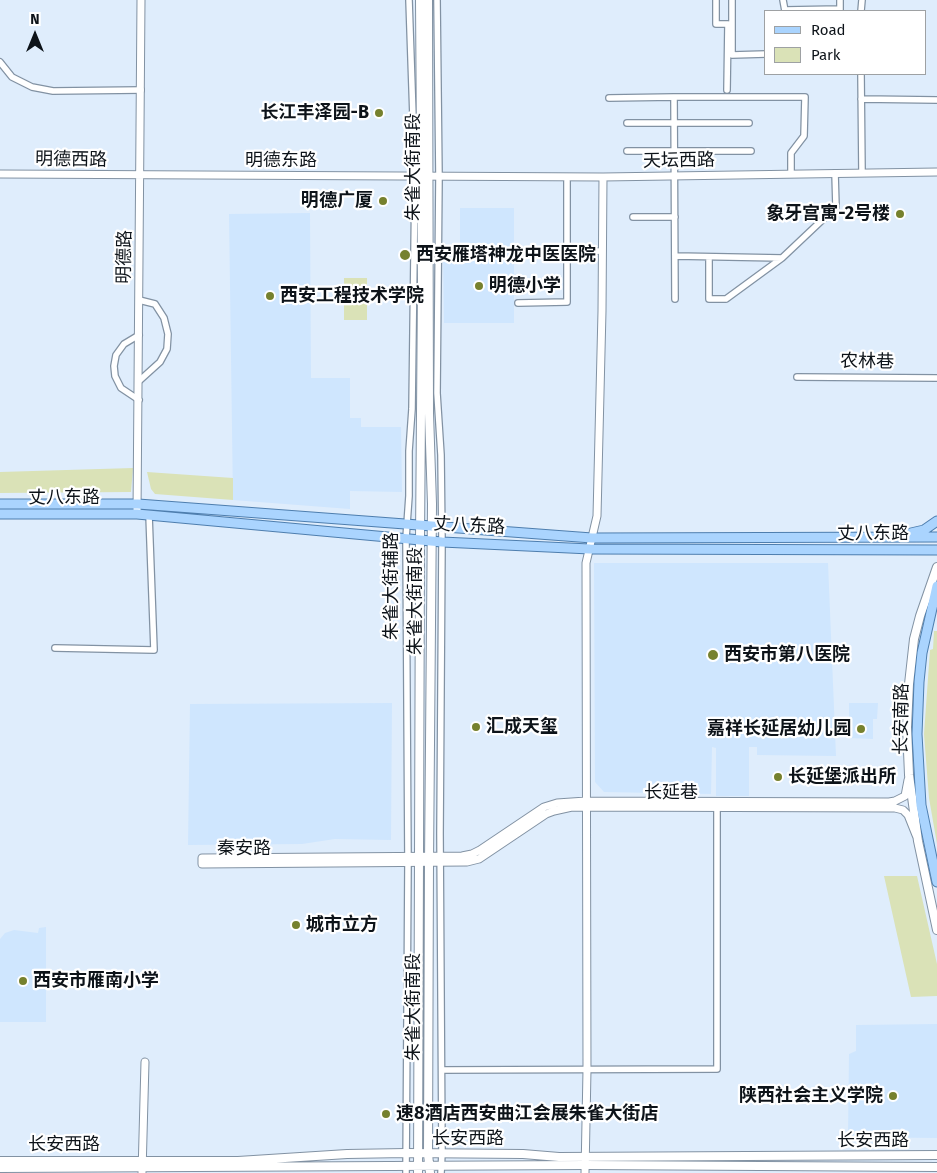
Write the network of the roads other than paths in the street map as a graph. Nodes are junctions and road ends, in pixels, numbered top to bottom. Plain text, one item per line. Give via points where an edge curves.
1 (141, 0) edge
2 (409, 0) edge
3 (420, 0) edge
4 (428, 0) edge
5 (437, 0) edge
6 (716, 0) edge
7 (732, 0) edge
8 (840, 0) edge
9 (840, 10) edge
10 (764, 54) edge
11 (0, 62) edge
12 (861, 75) edge
13 (141, 90) junction
14 (727, 90) dead end
15 (674, 97) junction
16 (609, 98) dead end
17 (861, 99) junction
18 (937, 100) edge
19 (674, 122) junction
20 (627, 123) dead end
21 (749, 123) dead end
22 (628, 151) dead end
23 (675, 151) junction
24 (750, 151) dead end
25 (862, 172) junction
26 (937, 172) edge
27 (835, 173) junction
28 (0, 174) edge
29 (791, 174) junction
30 (141, 176) junction
31 (675, 176) junction
32 (422, 177) junction
33 (439, 177) junction
34 (603, 177) junction
35 (567, 181) dead end
36 (632, 217) dead end
37 (675, 217) junction
38 (602, 251) junction
39 (567, 252) junction
40 (675, 256) junction
41 (709, 256) junction
42 (782, 258) junction
43 (675, 299) dead end
44 (140, 300) junction
45 (518, 303) dead end
46 (139, 335) junction
47 (797, 377) dead end
48 (937, 378) edge
49 (139, 381) junction
50 (138, 400) junction
51 (0, 504) edge
52 (138, 504) junction
53 (0, 514) edge
54 (138, 514) junction
55 (150, 515) junction
56 (937, 521) edge
57 (407, 524) junction
58 (421, 525) junction
59 (432, 525) junction
60 (442, 526) junction
61 (884, 537) junction
62 (937, 537) edge
63 (406, 538) junction
64 (592, 538) junction
65 (420, 539) junction
66 (432, 540) junction
67 (442, 542) junction
68 (590, 549) junction
69 (937, 550) edge
70 (937, 567) edge
71 (937, 586) edge
72 (55, 648) dead end
73 (909, 775) junction
74 (586, 804) junction
75 (717, 808) junction
76 (918, 840) junction
77 (429, 859) junction
78 (408, 860) junction
79 (418, 860) junction
80 (440, 860) junction
81 (937, 882) edge
82 (937, 930) edge
83 (145, 1062) dead end
84 (442, 1070) junction
85 (587, 1070) junction
86 (406, 1153) junction
87 (420, 1154) junction
88 (428, 1154) junction
89 (442, 1154) junction
90 (937, 1154) edge
91 (0, 1161) edge
92 (585, 1165) edge
93 (142, 1167) edge
94 (0, 1168) edge
95 (937, 1168) edge
96 (406, 1170) edge
97 (418, 1170) edge
98 (430, 1170) edge
99 (441, 1170) edge

1 - 13 street, 明德路
2 - 32 street, 朱雀大街辅路
3 - 32 main road, 朱雀大街南段
4 - 32 main road, 朱雀大街南段
5 - 33 street
6 - 14 street via 716,24 728,24
7 - 10 street via 732,55
8 - 9 street
11 - 13 street via 12,77 32,87 54,91
12 - 17 street
13 - 30 street, 明德路
15 - 16 street
15 - 19 street
15 - 29 street via 805,96 804,136 791,153
17 - 18 street
17 - 25 street
19 - 20 street
19 - 21 street
19 - 23 street
22 - 23 street
23 - 24 street
23 - 31 street
25 - 26 street, 天坛西路
25 - 27 street, 天坛西路
27 - 29 street, 天坛西路
27 - 42 street via 836,207
28 - 30 street, 明德西路
29 - 31 street, 天坛西路
30 - 32 street, 明德东路
30 - 44 street, 明德路
31 - 34 street, 天坛西路
31 - 37 street
32 - 33 street, 天坛西路
32 - 57 street, 朱雀大街辅路
32 - 58 main road, 朱雀大街南段
32 - 59 main road, 朱雀大街南段
33 - 34 street, 天坛西路
33 - 60 street via 437,393
34 - 38 street
35 - 39 street
36 - 37 street
37 - 40 street
38 - 39 street
38 - 64 street via 597,516
39 - 45 street via 566,302
40 - 41 street
40 - 43 street
41 - 42 street
41 - 42 street via 709,299 726,299
44 - 46 street, 明德路
44 - 49 street via 155,304 164,318 168,334 167,349 160,362
46 - 49 street, 明德路
46 - 50 street via 124,344 116,355 114,366 121,388
47 - 48 street, 农林巷
49 - 50 street, 明德路
50 - 52 street, 明德路
51 - 52 main road, 丈八东路
52 - 54 street, 明德路
52 - 57 main road, 丈八东路
53 - 54 main road, 丈八东路
54 - 55 main road, 丈八东路
55 - 63 main road, 丈八东路
55 - 72 street via 154,650
56 - 61 main road via 924,530
57 - 58 main road, 丈八东路
57 - 63 street, 朱雀大街辅路
58 - 59 main road, 丈八东路
58 - 65 main road, 朱雀大街南段
59 - 60 main road, 丈八东路
59 - 66 main road, 朱雀大街南段
60 - 64 main road, 丈八东路
60 - 67 street
61 - 62 main road, 丈八东路
61 - 64 main road, 丈八东路
63 - 65 main road, 丈八东路
63 - 78 street, 朱雀大街辅路
64 - 68 street
65 - 66 main road, 丈八东路
65 - 79 main road, 朱雀大街南段
66 - 67 main road, 丈八东路
66 - 77 main road, 朱雀大街南段
67 - 68 main road, 丈八东路
67 - 80 street
68 - 69 main road, 丈八东路
68 - 74 street via 586,563
70 - 73 main road via 920,616 910,668
71 - 81 main road, 长安南路 via 921,661 917,734 921,805
73 - 74 street, 长延巷 via 905,796 889,802
73 - 76 main road
74 - 75 street, 长延巷
74 - 80 street, 长延巷 via 566,802 544,807 472,854
74 - 85 street
75 - 76 street, 长延巷 via 900,809 908,815
75 - 85 street via 717,1070
76 - 82 main road
77 - 79 street, 长延巷
77 - 80 street, 长延巷
77 - 88 main road, 朱雀大街南段
78 - 78 street, 秦安路 via 202,858 202,864
78 - 79 street, 秦安路
78 - 86 street, 朱雀大街辅路
79 - 87 main road, 朱雀大街南段
80 - 84 street
83 - 93 street
84 - 85 street
84 - 89 street
85 - 92 street
86 - 87 main road, 长安西路
86 - 93 main road, 长安西路
86 - 96 street, 朱雀大街辅路
87 - 88 main road, 长安西路
87 - 97 main road, 朱雀大街南段
88 - 89 main road, 长安西路
88 - 98 main road, 朱雀大街南段
89 - 92 main road, 长安西路
89 - 99 street
90 - 92 main road, 长安西路
91 - 93 main road, 长安西路
92 - 95 main road, 长安西路
92 - 99 main road, 长安西路
93 - 94 main road, 长安西路
93 - 96 main road, 长安西路
96 - 97 main road, 长安西路
97 - 98 main road, 长安西路
98 - 99 main road, 长安西路

